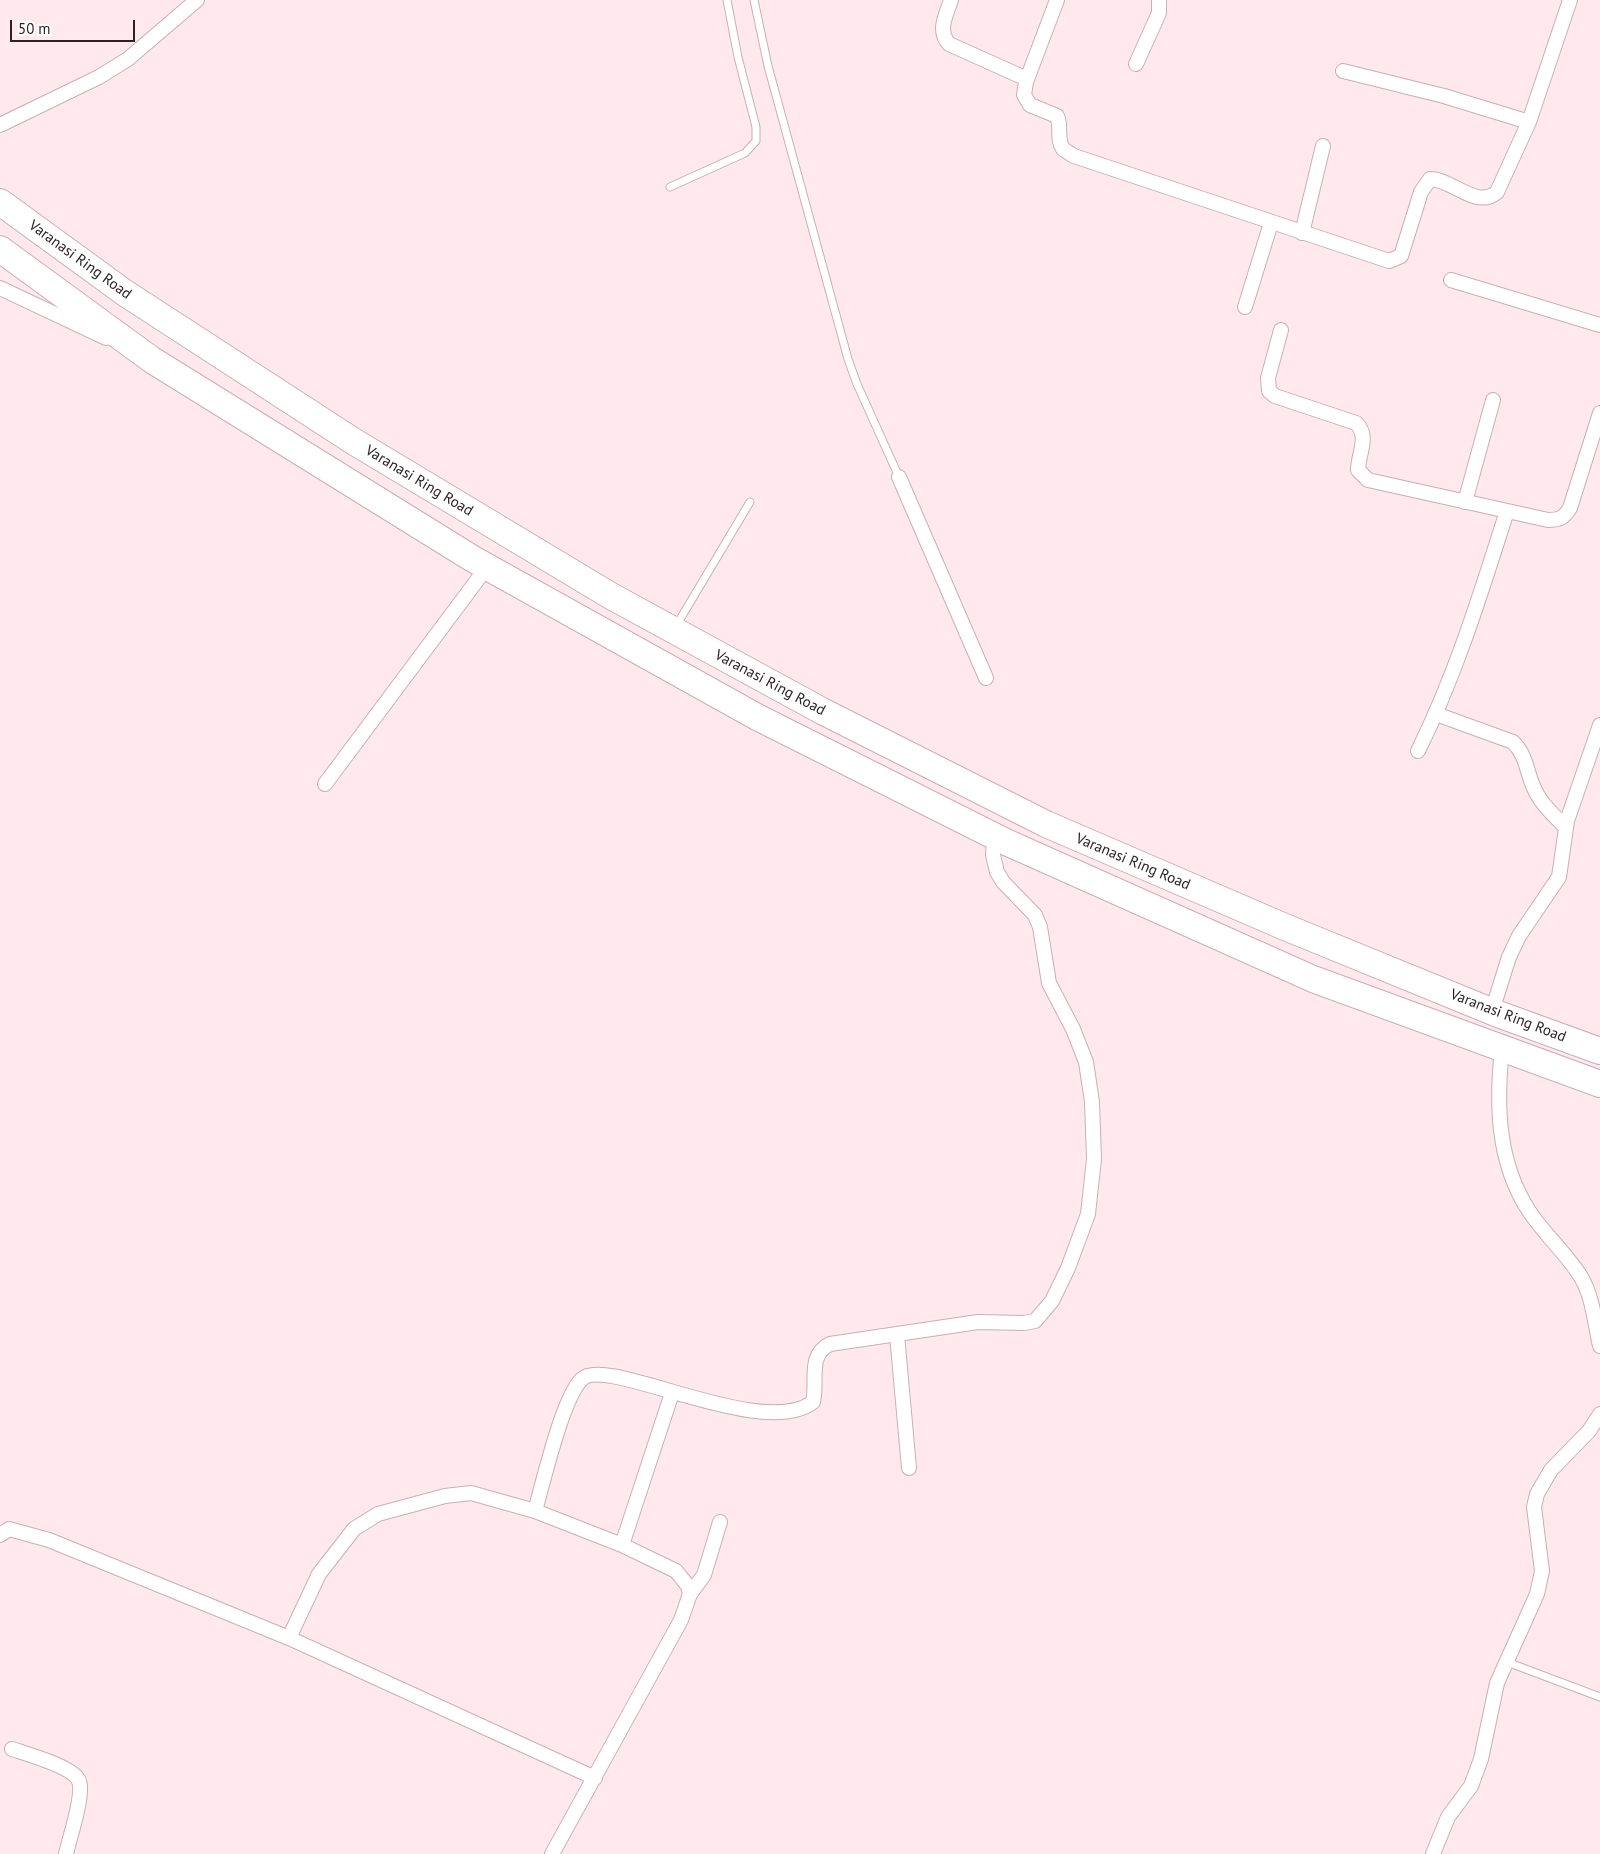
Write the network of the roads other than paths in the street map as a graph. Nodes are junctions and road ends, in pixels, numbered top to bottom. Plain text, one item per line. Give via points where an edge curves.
1 (727, 0) edge
2 (754, 0) edge
3 (951, 0) edge
4 (1057, 0) edge
5 (1159, 0) edge
6 (1570, 0) edge
7 (192, 1) edge
8 (1136, 64) dead end
9 (1343, 71) dead end
10 (1027, 79) junction
11 (1529, 122) junction
12 (0, 125) edge
13 (1322, 146) dead end
14 (670, 187) dead end
15 (0, 202) edge
16 (1271, 222) junction
17 (1302, 233) junction
18 (0, 249) edge
19 (1451, 280) dead end
20 (0, 288) edge
21 (1245, 307) dead end
22 (1600, 324) edge
23 (1281, 330) dead end
24 (152, 360) junction
25 (1493, 400) dead end
26 (1600, 413) edge
27 (899, 477) joint
28 (750, 502) dead end
29 (1465, 502) junction
30 (1507, 512) junction
31 (487, 567) junction
32 (674, 630) junction
33 (986, 678) dead end
34 (1436, 714) junction
35 (1600, 725) edge
36 (1418, 751) dead end
37 (325, 784) dead end
38 (1565, 827) junction
39 (994, 836) junction
40 (1492, 1011) junction
41 (1502, 1048) junction
42 (1600, 1051) edge
43 (1600, 1084) edge
44 (896, 1335) junction
45 (1600, 1346) edge
46 (672, 1393) junction
47 (1600, 1414) edge
48 (1595, 1432) edge
49 (909, 1468) dead end
50 (535, 1511) junction
51 (720, 1522) dead end
52 (0, 1535) edge
53 (622, 1545) junction
54 (690, 1594) junction
55 (289, 1638) junction
56 (1508, 1662) junction
57 (1600, 1697) edge
58 (12, 1749) dead end
59 (595, 1778) junction
60 (66, 1854) edge
61 (552, 1854) edge
62 (1433, 1854) edge

1 - 14 lane via 756,127 756,141 745,153
2 - 27 lane via 768,66 848,359
3 - 10 street via 942,29 949,44
4 - 10 street
5 - 8 street via 1159,13
6 - 11 street
7 - 12 street via 128,59 99,77
9 - 11 street via 1444,96
10 - 16 street via 1026,101 1057,116 1060,145 1067,152
11 - 17 street via 1507,172 1490,198 1476,197 1436,179 1424,184 1401,256 1396,260 1381,260
13 - 17 street
15 - 32 highway, Varanasi Ring Road via 125,293 353,441 610,596
16 - 17 street
16 - 21 street
18 - 24 highway, Varanasi Ring Road
19 - 22 street
20 - 24 street
23 - 29 street via 1268,378 1269,391 1356,423 1363,437 1358,464 1363,477
24 - 31 highway, Varanasi Ring Road
25 - 29 street
26 - 30 street via 1565,516 1548,520
27 - 33 street
28 - 32 lane
29 - 30 street
30 - 34 street via 1475,614
31 - 37 street
31 - 39 highway, Varanasi Ring Road via 757,717
32 - 40 highway, Varanasi Ring Road via 822,711 1046,824 1285,928
34 - 36 street
34 - 38 street via 1513,742 1525,759 1540,799
35 - 38 street
38 - 40 street via 1559,877 1516,943
39 - 41 highway, Varanasi Ring Road via 1313,979
39 - 44 street via 993,855 998,872 1036,915 1049,983 1073,1028 1086,1062 1092,1102 1094,1159 1088,1214 1052,1301 1036,1320 1024,1323 978,1322
40 - 42 highway, Varanasi Ring Road
41 - 43 highway, Varanasi Ring Road
41 - 45 street via 1498,1096 1505,1155 1528,1209 1582,1277
44 - 46 street via 830,1344 822,1348 814,1363 813,1402 803,1410 759,1412
44 - 49 street
46 - 50 street via 606,1373 591,1373 581,1379 564,1411
46 - 53 street
47 - 48 street
48 - 56 street via 1551,1470 1537,1494 1534,1507 1542,1570 1537,1594
50 - 53 street
50 - 55 street via 471,1493 445,1496 378,1514 354,1528 319,1574
51 - 54 street via 704,1575
52 - 55 street via 9,1529 49,1540
53 - 54 street via 676,1571
54 - 59 street via 681,1620
55 - 59 street
56 - 57 lane
56 - 62 street via 1497,1683 1481,1759 1471,1786 1448,1817
58 - 60 street via 68,1770 77,1777 80,1784 78,1801
59 - 61 street

